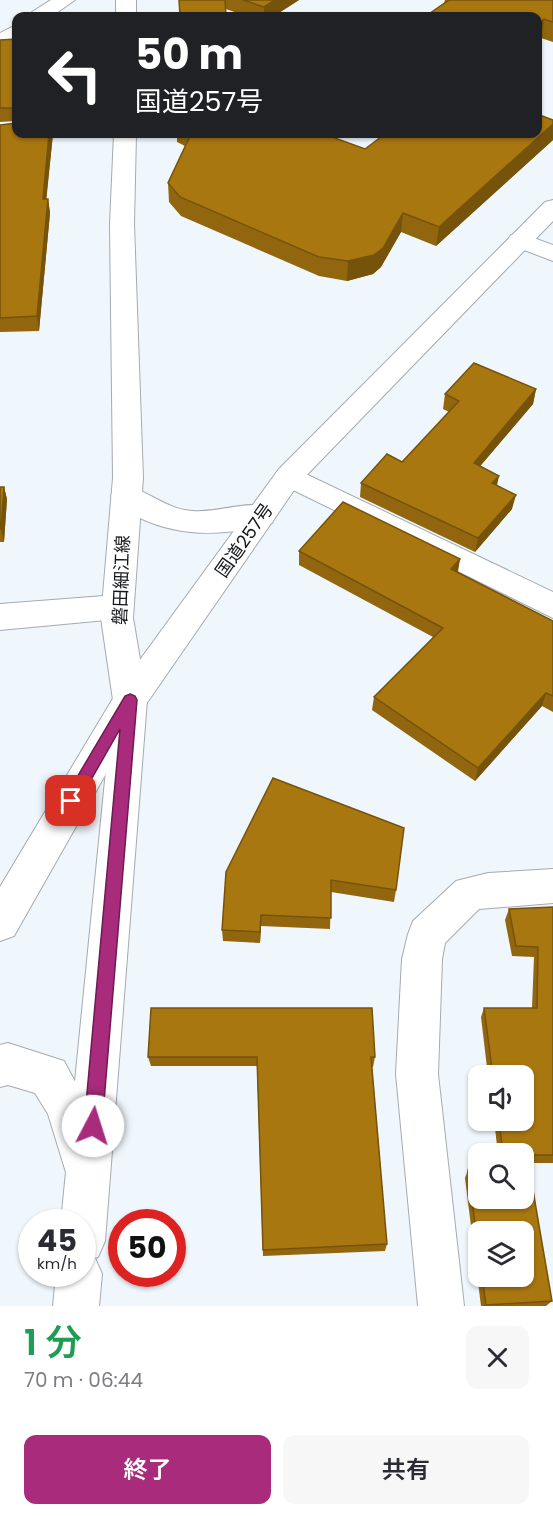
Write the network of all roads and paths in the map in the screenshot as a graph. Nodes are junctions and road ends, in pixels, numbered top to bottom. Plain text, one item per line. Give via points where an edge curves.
1 (64, 0) edge
2 (45, 12) edge
3 (125, 138) edge
4 (553, 207) edge
5 (520, 240) junction
6 (553, 254) edge
7 (289, 477) junction
8 (126, 496) junction
9 (261, 515) junction
10 (553, 606) edge
11 (117, 607) junction
12 (0, 617) edge
13 (130, 700) junction
14 (553, 886) edge
15 (0, 923) edge
16 (0, 1066) edge
17 (88, 1183) junction
18 (85, 1209) edge
19 (78, 1287) edge
20 (76, 1306) edge
21 (441, 1306) edge

1 - 2 main road
3 - 8 main road, 磐田細江線 via 122,224
4 - 5 main road, 国道257号
5 - 6 main road
5 - 7 main road, 国道257号
7 - 9 main road, 国道257号
7 - 10 main road
8 - 9 main road via 169,520 197,524
8 - 11 main road, 磐田細江線
9 - 13 main road, 国道257号
11 - 12 main road
11 - 13 main road, 磐田細江線
13 - 15 main road, 国道257号
13 - 17 main road, 磐田細江線
14 - 21 main road via 469,893 427,933 422,959 417,1074
16 - 17 main road via 8,1064 49,1076 67,1106
17 - 18 main road, 磐田細江線
19 - 20 main road

